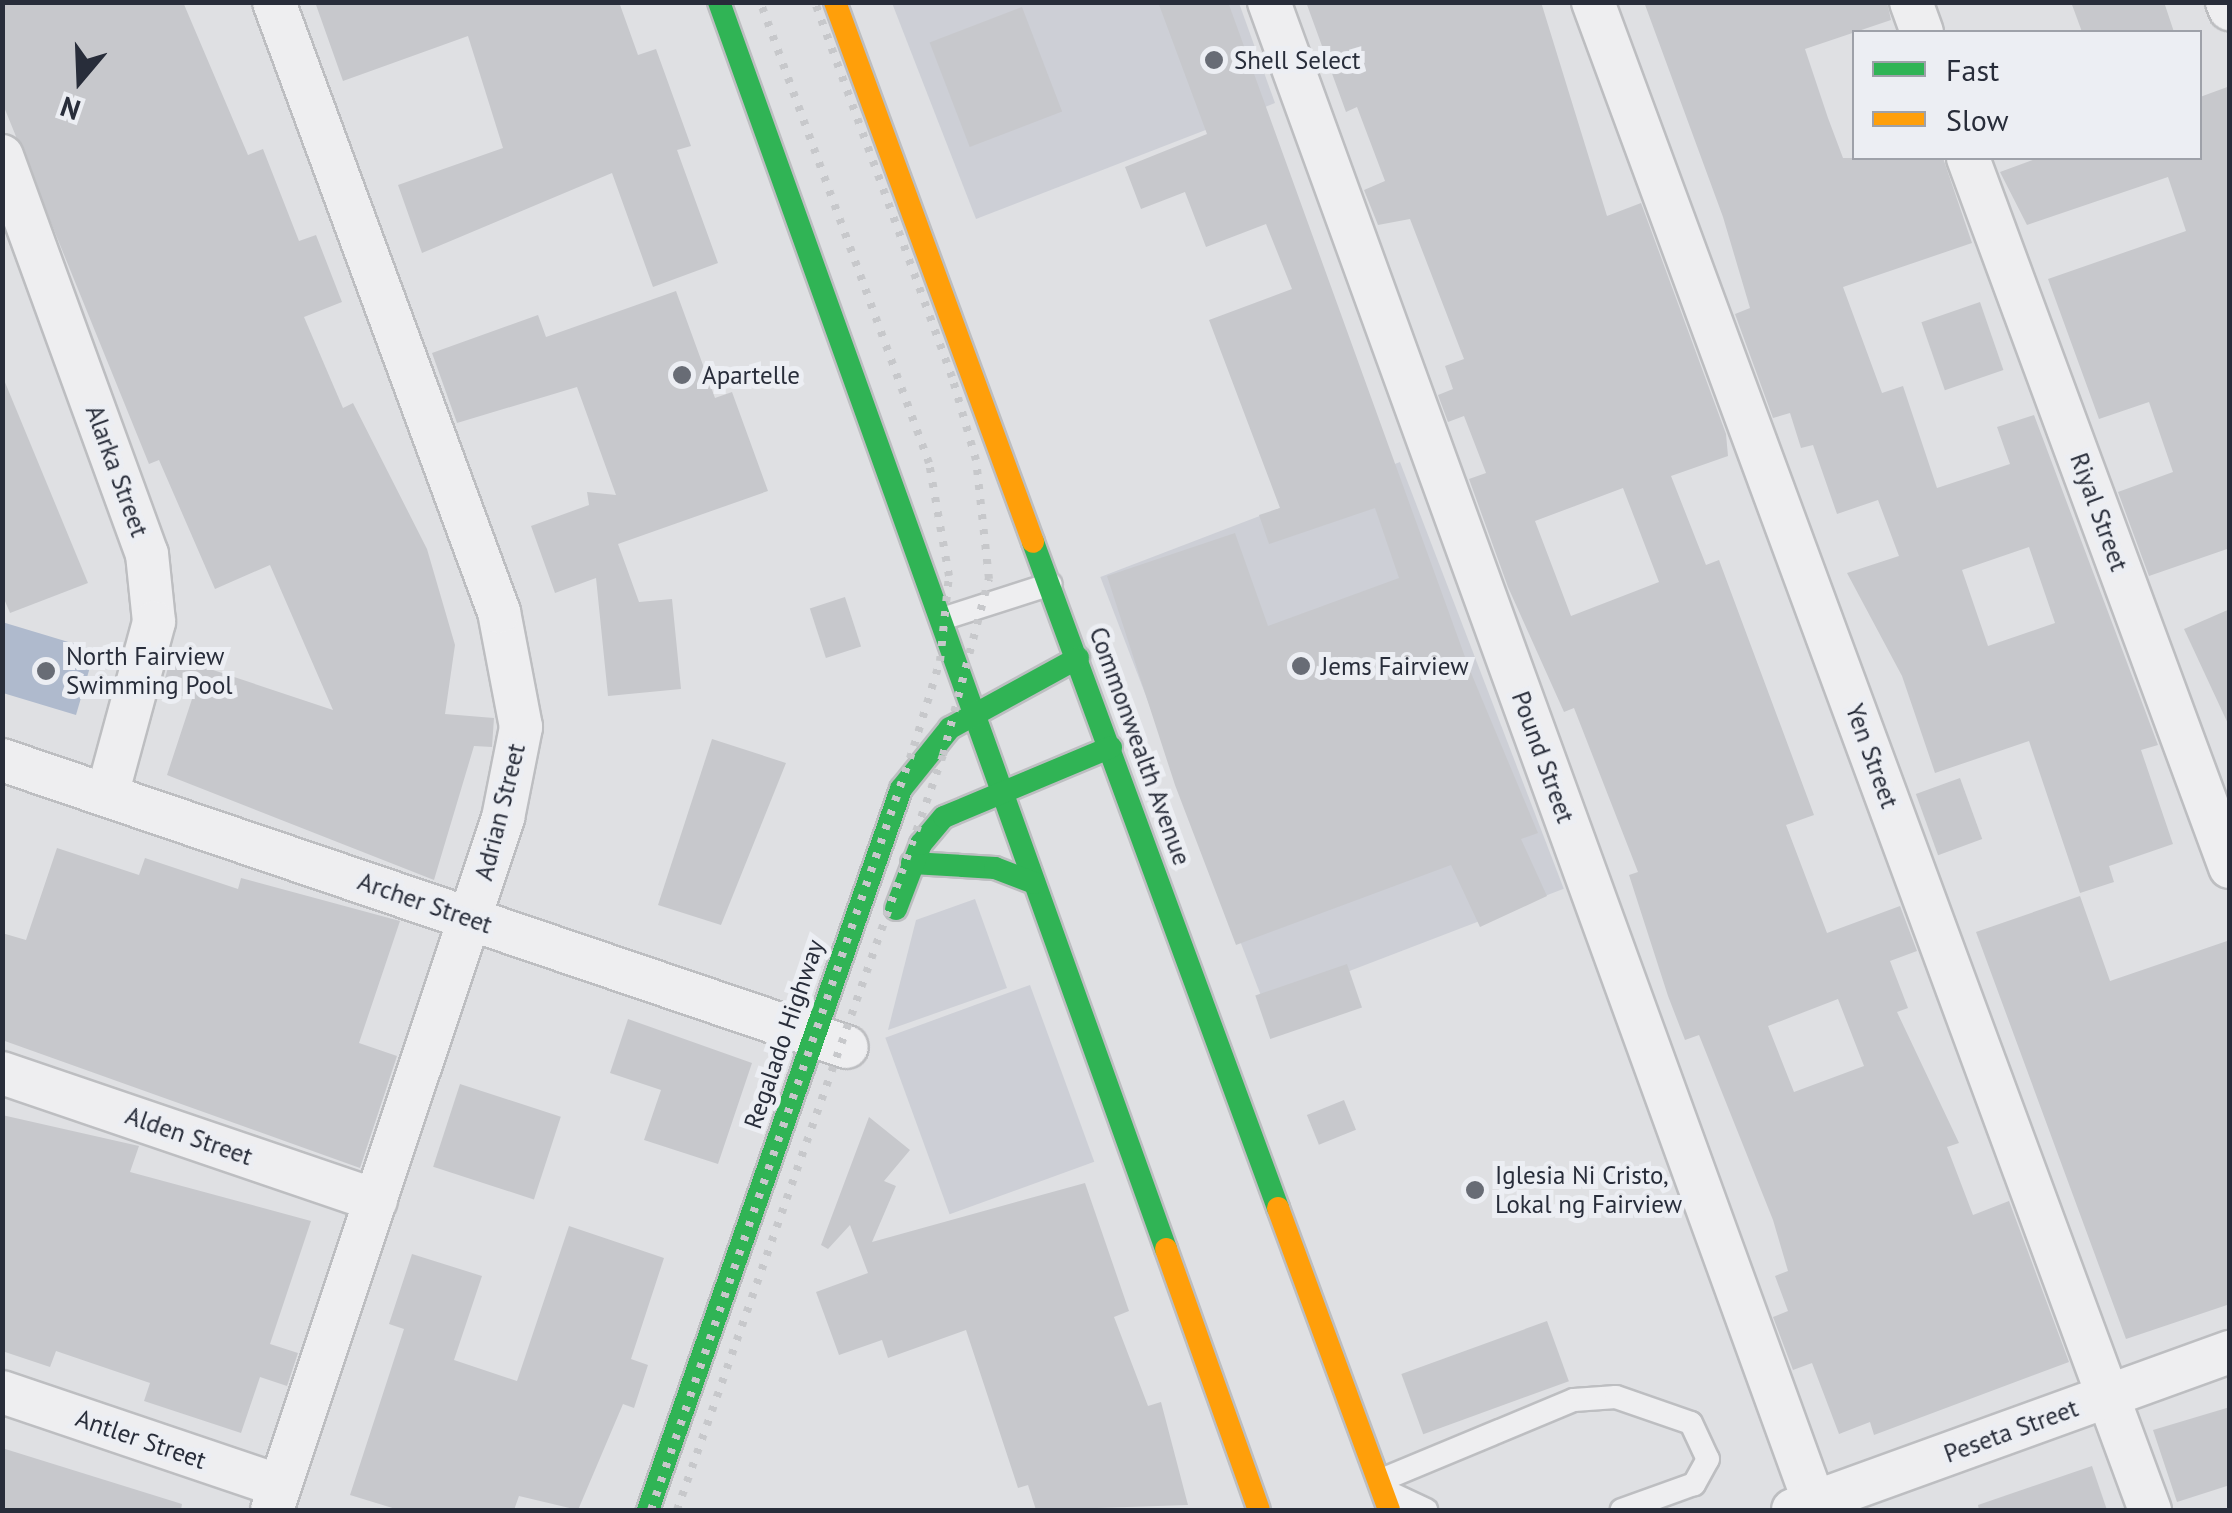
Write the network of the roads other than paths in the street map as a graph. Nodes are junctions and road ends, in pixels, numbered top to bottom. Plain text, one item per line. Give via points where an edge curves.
1 (274, 2) edge
2 (719, 2) edge
3 (835, 2) edge
4 (1270, 2) edge
5 (1594, 2) edge
6 (1910, 2) edge
7 (1921, 30) edge
8 (2, 156) edge
9 (1969, 160) edge
10 (1051, 584) junction
11 (942, 619) junction
12 (1078, 658) junction
13 (930, 669) dead end
14 (973, 715) junction
15 (918, 719) dead end
16 (1111, 747) junction
17 (2, 760) edge
18 (900, 788) junction
19 (1000, 791) junction
20 (106, 795) junction
21 (912, 863) junction
22 (2230, 868) edge
23 (1034, 883) junction
24 (470, 918) junction
25 (886, 936) dead end
26 (838, 1044) junction
27 (2, 1073) edge
28 (376, 1200) junction
29 (2230, 1352) edge
30 (2, 1392) edge
31 (2109, 1396) junction
32 (1384, 1494) edge
33 (276, 1498) edge
34 (1257, 1506) edge
35 (1808, 1508) edge
36 (648, 1510) edge
37 (1229, 1510) edge
38 (1426, 1510) edge
39 (1622, 1510) edge
40 (2150, 1510) edge

1 - 24 street, Adrian Street via 516,674 514,774
2 - 11 main road
3 - 10 main road, Commonwealth Avenue
4 - 35 street, Pound Street
5 - 31 street, Yen Street
6 - 7 street
8 - 20 street, Alarka Street via 146,554 154,622
9 - 22 street, Riyal Street
10 - 11 lane
10 - 12 main road, Commonwealth Avenue
11 - 13 main road
11 - 14 main road
12 - 14 main road, Regalado Highway
12 - 16 main road, Commonwealth Avenue
14 - 18 main road, Regalado Highway via 931,744
14 - 19 main road
15 - 18 main road
16 - 19 main road
16 - 32 main road, Commonwealth Avenue
17 - 20 street, Archer Street
18 - 26 main road, Regalado Highway
19 - 21 main road via 944,817
19 - 23 main road
20 - 24 street, Archer Street
21 - 23 main road via 995,868
21 - 25 main road
23 - 34 main road
24 - 26 street, Archer Street
24 - 28 street, Adrian Street
26 - 36 main road, Regalado Highway
27 - 28 street, Alden Street
28 - 33 street, Adrian Street
29 - 31 street, Peseta Street
30 - 33 street, Antler Street
31 - 35 street, Peseta Street
31 - 40 street, Yen Street
32 - 38 lane
32 - 39 lane via 1574,1400 1616,1397 1692,1423 1708,1459 1704,1475
34 - 37 lane

